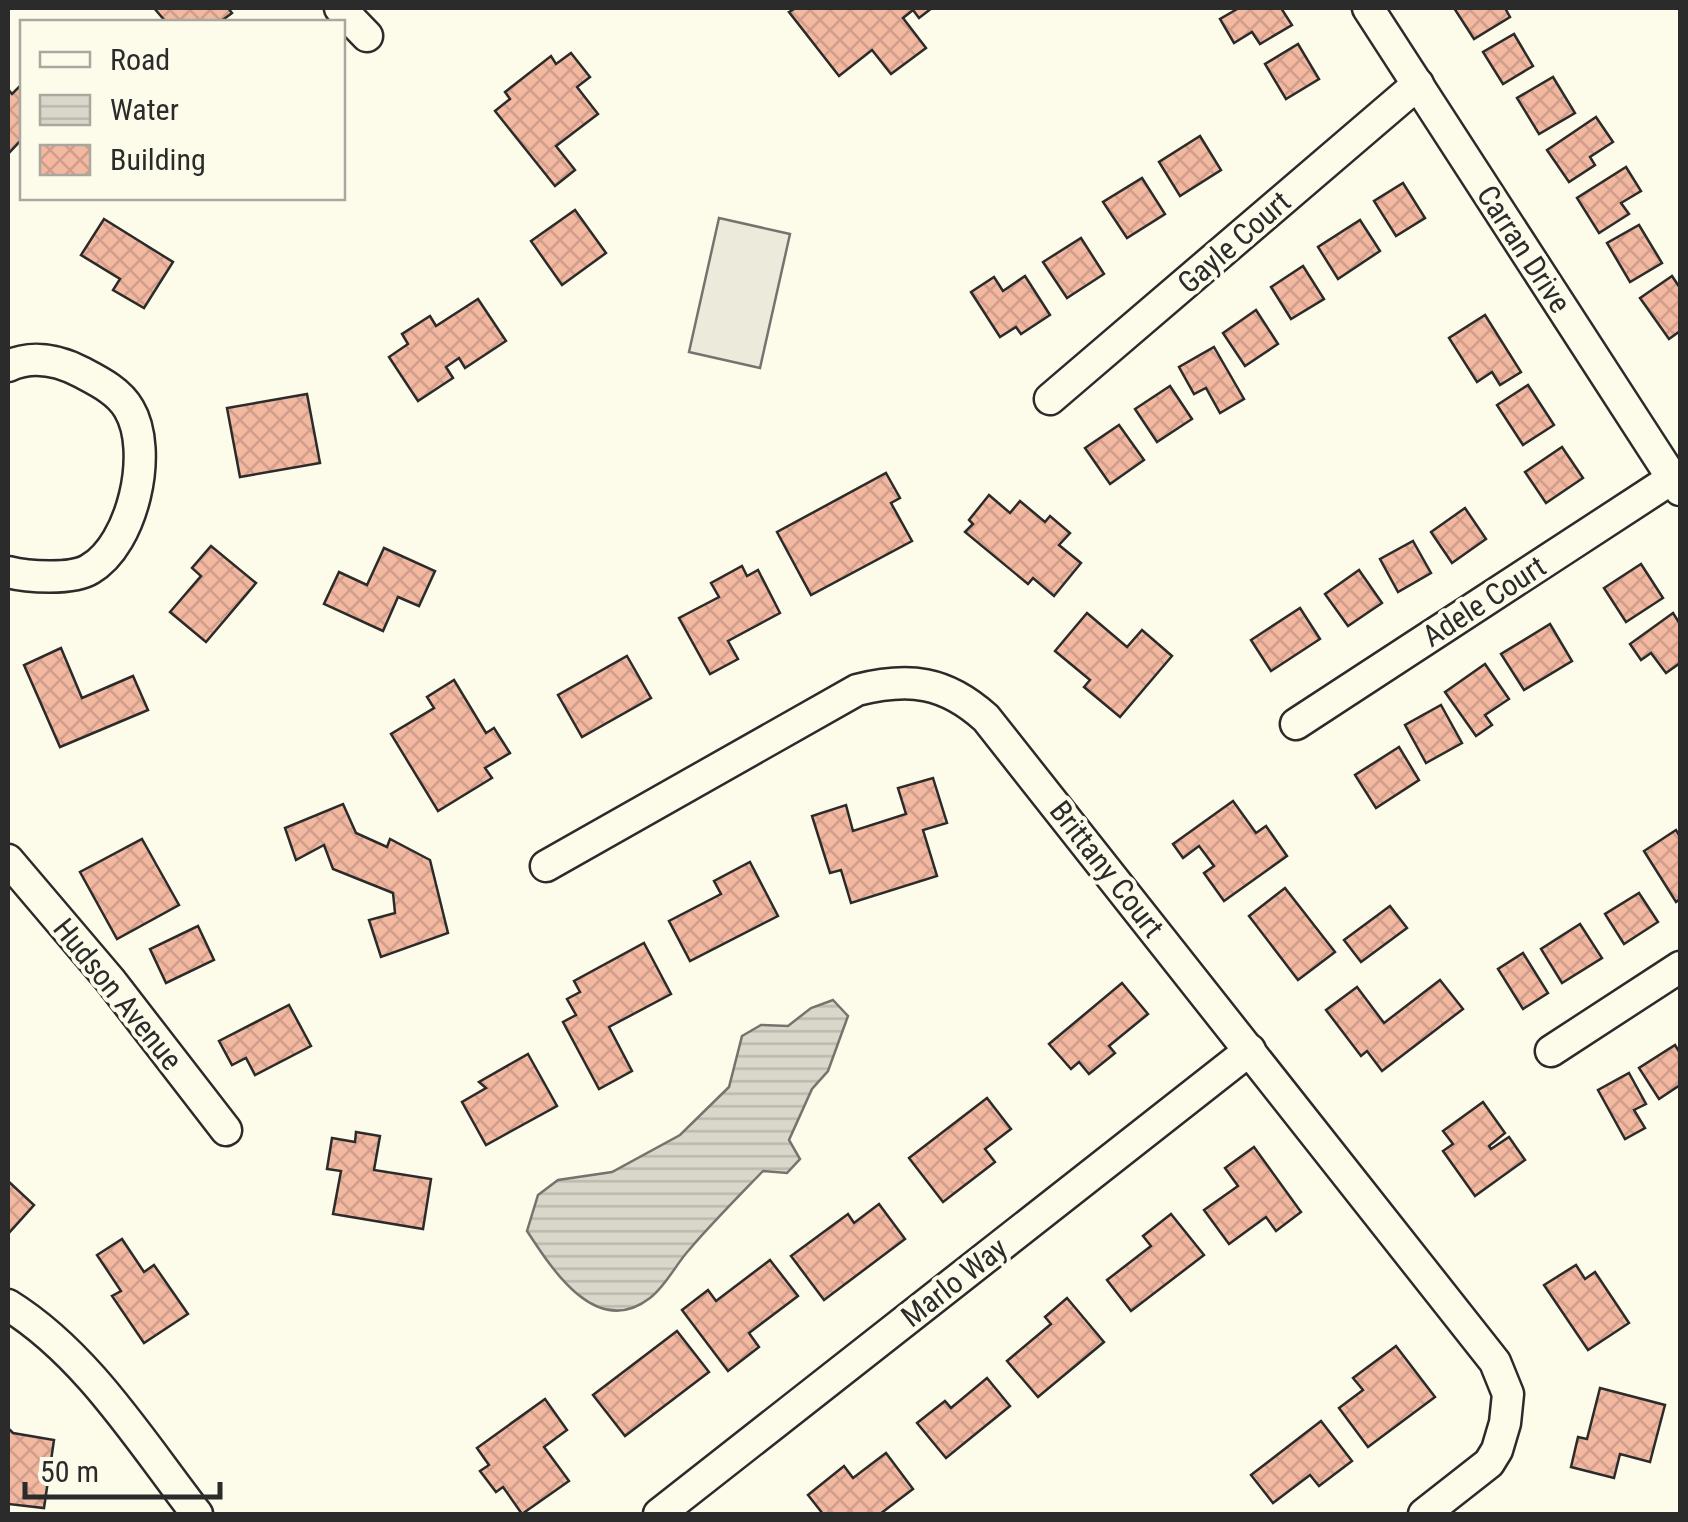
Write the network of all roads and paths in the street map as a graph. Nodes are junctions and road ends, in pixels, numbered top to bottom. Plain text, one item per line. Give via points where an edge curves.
1 (340, 8) edge
2 (1368, 8) edge
3 (368, 36) dead end
4 (1418, 84) junction
5 (8, 366) edge
6 (1050, 399) dead end
7 (1677, 484) edge
8 (8, 572) edge
9 (1296, 724) dead end
10 (8, 860) edge
11 (546, 866) dead end
12 (1680, 968) edge
13 (1250, 1050) junction
14 (1551, 1051) dead end
15 (226, 1130) dead end
16 (8, 1305) edge
17 (197, 1514) edge
18 (659, 1514) edge
19 (1424, 1514) edge

1 - 3 street
2 - 4 street, Carran Drive
4 - 6 street, Gayle Court
4 - 7 street, Carran Drive
5 - 8 street via 64,363 105,384 130,409 140,452 136,497 117,542 89,570 34,578
7 - 9 street, Adele Court
10 - 15 street, Hudson Avenue
11 - 13 street, Brittany Court via 856,690 923,683 954,693 986,718
12 - 14 street
13 - 18 street, Marlo Way
13 - 19 street, Brittany Court via 1495,1362 1508,1394 1489,1463
16 - 17 street via 63,1348

